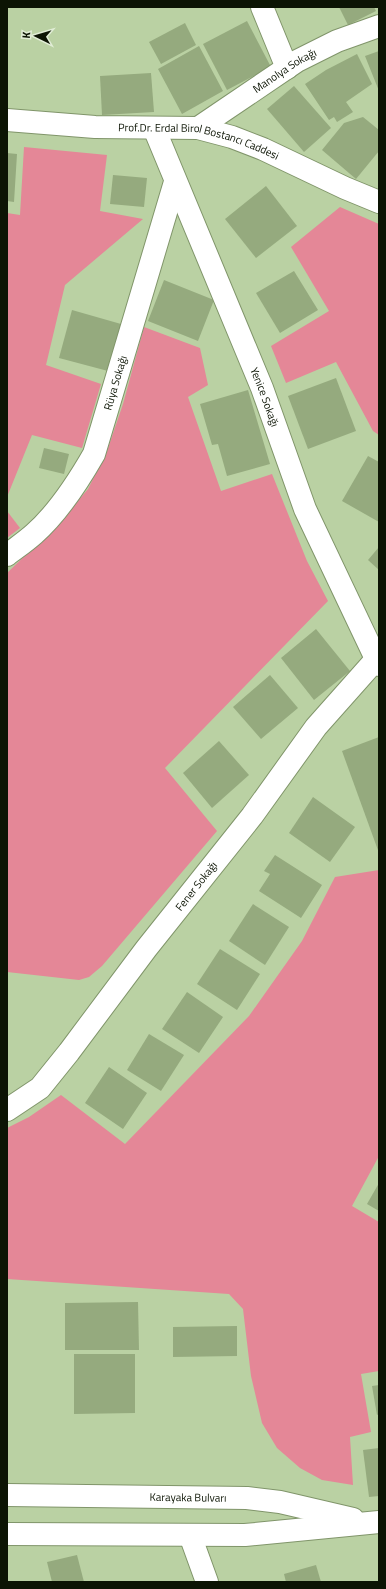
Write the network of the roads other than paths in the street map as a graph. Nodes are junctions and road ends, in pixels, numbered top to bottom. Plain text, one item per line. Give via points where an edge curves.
1 (262, 7) edge
2 (379, 26) edge
3 (286, 68) junction
4 (7, 120) edge
5 (154, 128) junction
6 (198, 128) junction
7 (176, 182) junction
8 (379, 202) edge
9 (7, 555) edge
10 (378, 660) edge
11 (7, 1110) edge
12 (7, 1495) edge
13 (372, 1522) edge
14 (7, 1534) edge
15 (190, 1534) junction
16 (207, 1582) edge

1 - 3 street
2 - 3 street, Manolya Sokağı via 337,41
3 - 6 street, Manolya Sokağı
4 - 5 street, Prof.Dr. Erdal Birol Bostancı Caddesi via 95,127
5 - 6 street, Prof.Dr. Erdal Birol Bostancı Caddesi
5 - 7 street, Yenice Sokağı
6 - 8 street, Prof.Dr. Erdal Birol Bostancı Caddesi via 263,149
7 - 9 street, Rüya Sokağı via 94,454 76,486 55,511 35,534
7 - 10 street, Yenice Sokağı via 262,388 305,509
10 - 11 street, Fener Sokağı via 316,727 252,816 40,1088
12 - 13 street, Karayaka Bulvarı via 246,1498 280,1502
13 - 15 street, Karayaka Bulvarı via 246,1535
14 - 15 street, Karayaka Bulvarı
15 - 16 street

